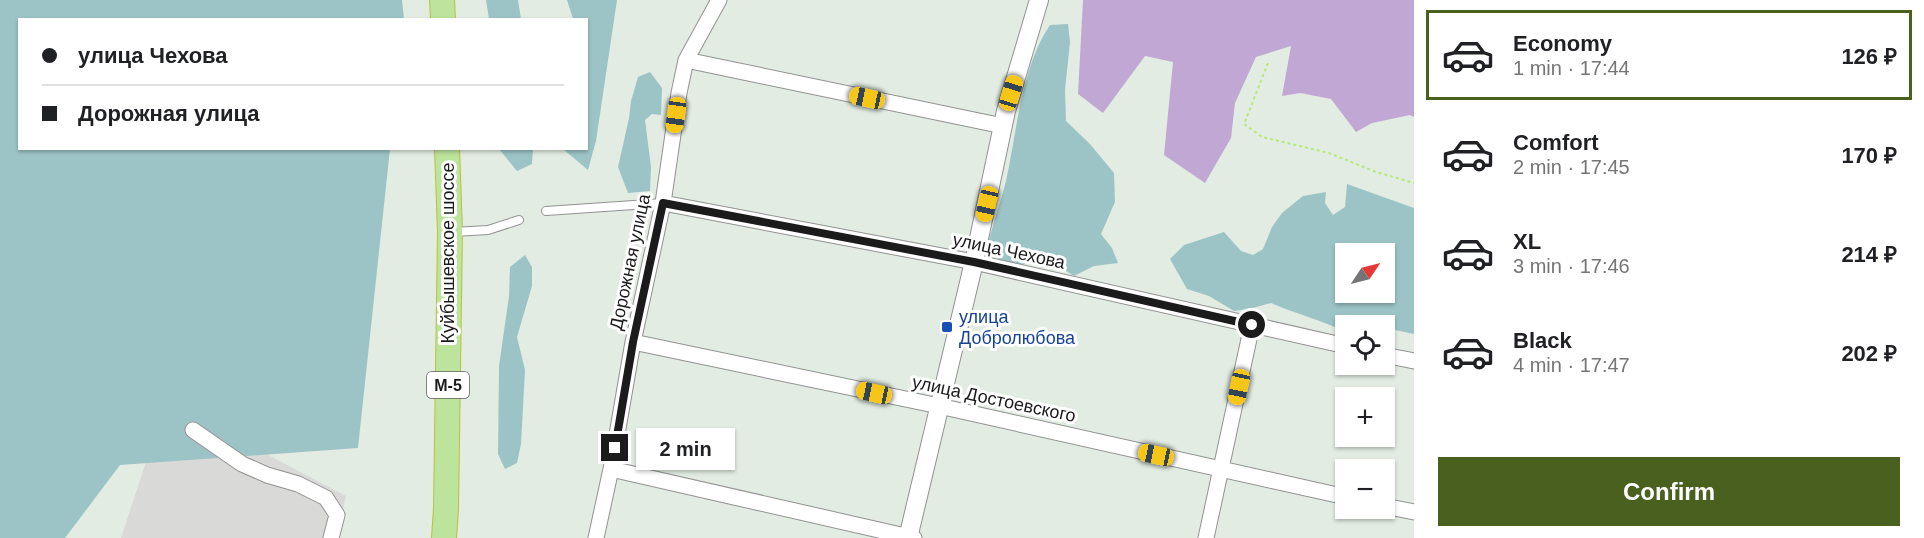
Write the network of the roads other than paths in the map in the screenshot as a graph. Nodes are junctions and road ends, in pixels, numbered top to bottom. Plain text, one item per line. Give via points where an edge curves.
1 (442, 0) edge
2 (719, 0) edge
3 (1040, 0) edge
4 (443, 18) edge
5 (686, 60) junction
6 (1003, 126) junction
7 (447, 150) edge
8 (663, 203) junction
9 (546, 211) dead end
10 (519, 220) dead end
11 (450, 232) junction
12 (974, 262) junction
13 (1252, 325) junction
14 (633, 342) junction
15 (1335, 344) edge
16 (1395, 357) edge
17 (1414, 361) edge
18 (939, 406) junction
19 (193, 430) dead end
20 (611, 469) junction
21 (1222, 470) junction
22 (1335, 495) edge
23 (1395, 509) edge
24 (1414, 513) edge
25 (331, 538) edge
26 (444, 538) edge
27 (596, 538) edge
28 (910, 538) edge
29 (1206, 538) edge

1 - 4 highway
2 - 5 street, Дорожная улица
3 - 6 street
5 - 6 street
5 - 8 street, Дорожная улица
6 - 12 street
7 - 11 highway, Куйбышевское шоссе / М-5
8 - 9 lane
8 - 12 street, улица Чехова
8 - 14 street, Дорожная улица
10 - 11 lane via 488,230
11 - 26 highway, Куйбышевское шоссе / М-5
12 - 13 street, улица Чехова
12 - 18 street
13 - 15 street, улица Чехова
13 - 21 street
14 - 18 street, улица Достоевского
14 - 20 street, Дорожная улица
16 - 17 street
18 - 21 street, улица Достоевского
18 - 28 street
19 - 25 street via 242,464 326,498 337,515
20 - 27 street, Дорожная улица
20 - 28 street
21 - 22 street, улица Достоевского
21 - 29 street
23 - 24 street

